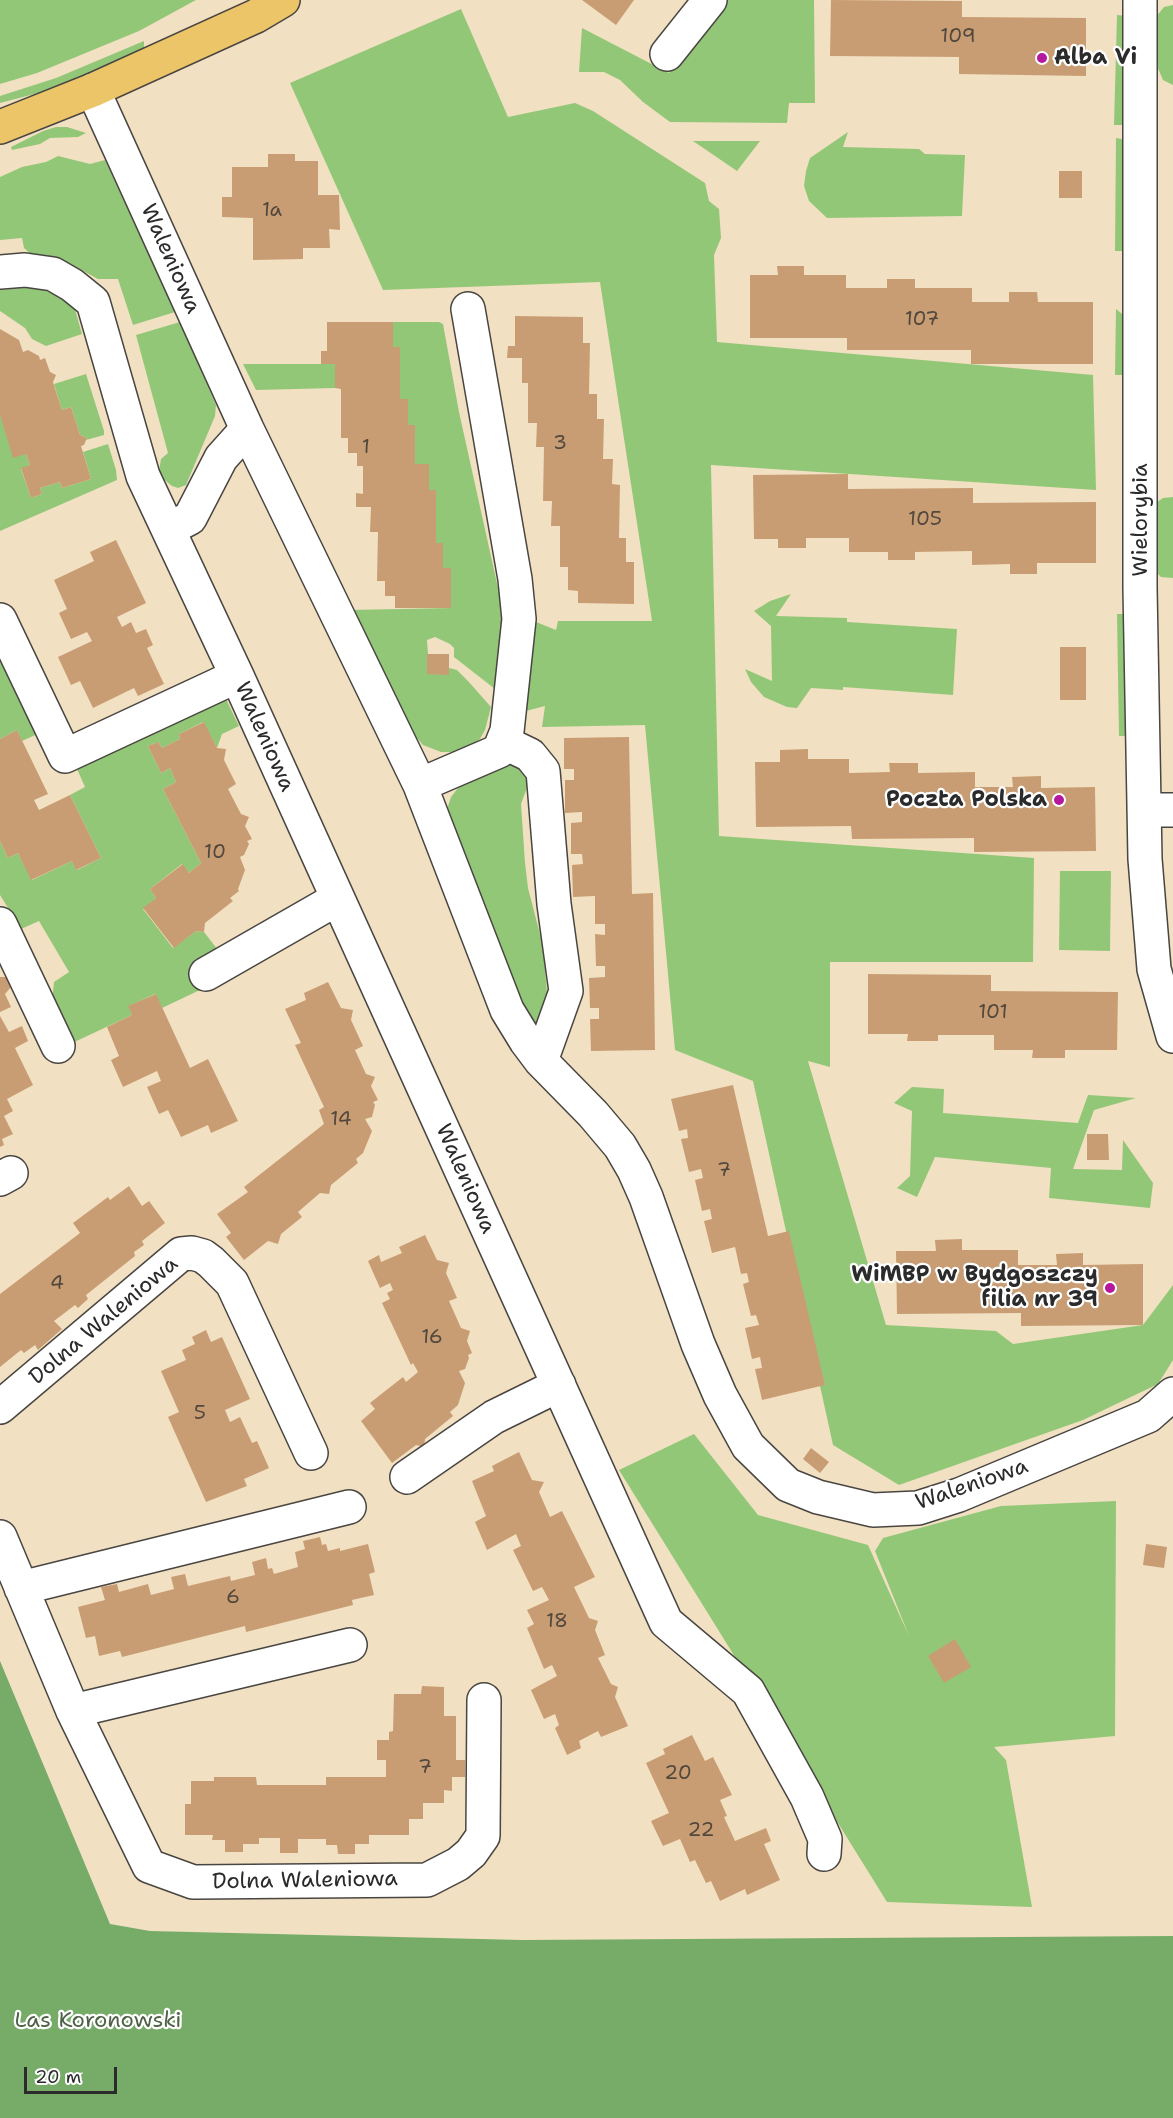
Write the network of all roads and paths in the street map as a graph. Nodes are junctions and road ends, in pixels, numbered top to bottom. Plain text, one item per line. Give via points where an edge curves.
1 (284, 0) edge
2 (710, 0) edge
3 (1140, 0) edge
4 (667, 54) dead end
5 (93, 90) junction
6 (0, 127) edge
7 (0, 272) edge
8 (468, 309) dead end
9 (247, 429) junction
10 (169, 529) junction
11 (0, 620) edge
12 (237, 676) junction
13 (502, 742) junction
14 (420, 785) junction
15 (1159, 810) edge
16 (338, 898) junction
17 (0, 924) edge
18 (206, 974) dead end
19 (1173, 1036) edge
20 (58, 1046) dead end
21 (541, 1061) junction
22 (559, 1385) junction
23 (1173, 1394) edge
24 (0, 1407) edge
25 (311, 1453) dead end
26 (407, 1477) dead end
27 (349, 1508) dead end
28 (0, 1537) edge
29 (21, 1588) junction
30 (350, 1645) dead end
31 (484, 1700) dead end
32 (73, 1711) junction
33 (824, 1854) dead end

1 - 5 main road
2 - 4 street
3 - 15 street, Wielorybia via 1140,588
5 - 6 main road
5 - 9 street, Waleniowa
7 - 10 street, Waleniowa via 53,274 93,302 143,476
8 - 13 street via 519,619 507,731
9 - 10 street via 221,458 190,518
9 - 14 street, Waleniowa
10 - 12 street, Waleniowa
11 - 12 street via 65,756
12 - 16 street, Waleniowa
13 - 14 street via 499,751
13 - 21 street via 530,755 543,771 566,991
14 - 21 street, Waleniowa via 507,1010
15 - 19 street, Wielorybia via 1146,881 1154,969
16 - 18 street
16 - 22 street, Waleniowa
17 - 20 street
21 - 23 street, Waleniowa via 593,1114 634,1170 720,1395 748,1446 788,1485 818,1497 873,1510 918,1508 959,1495 1148,1416
22 - 26 street via 494,1417
22 - 33 street, Waleniowa via 666,1622 748,1691 807,1797 825,1839
24 - 25 street, Dolna Waleniowa via 182,1254 192,1253 203,1256 232,1283
27 - 29 street
28 - 29 street, Dolna Waleniowa
29 - 32 street, Dolna Waleniowa
30 - 32 street
31 - 32 street, Dolna Waleniowa via 483,1836 458,1864 427,1880 193,1882 149,1866

